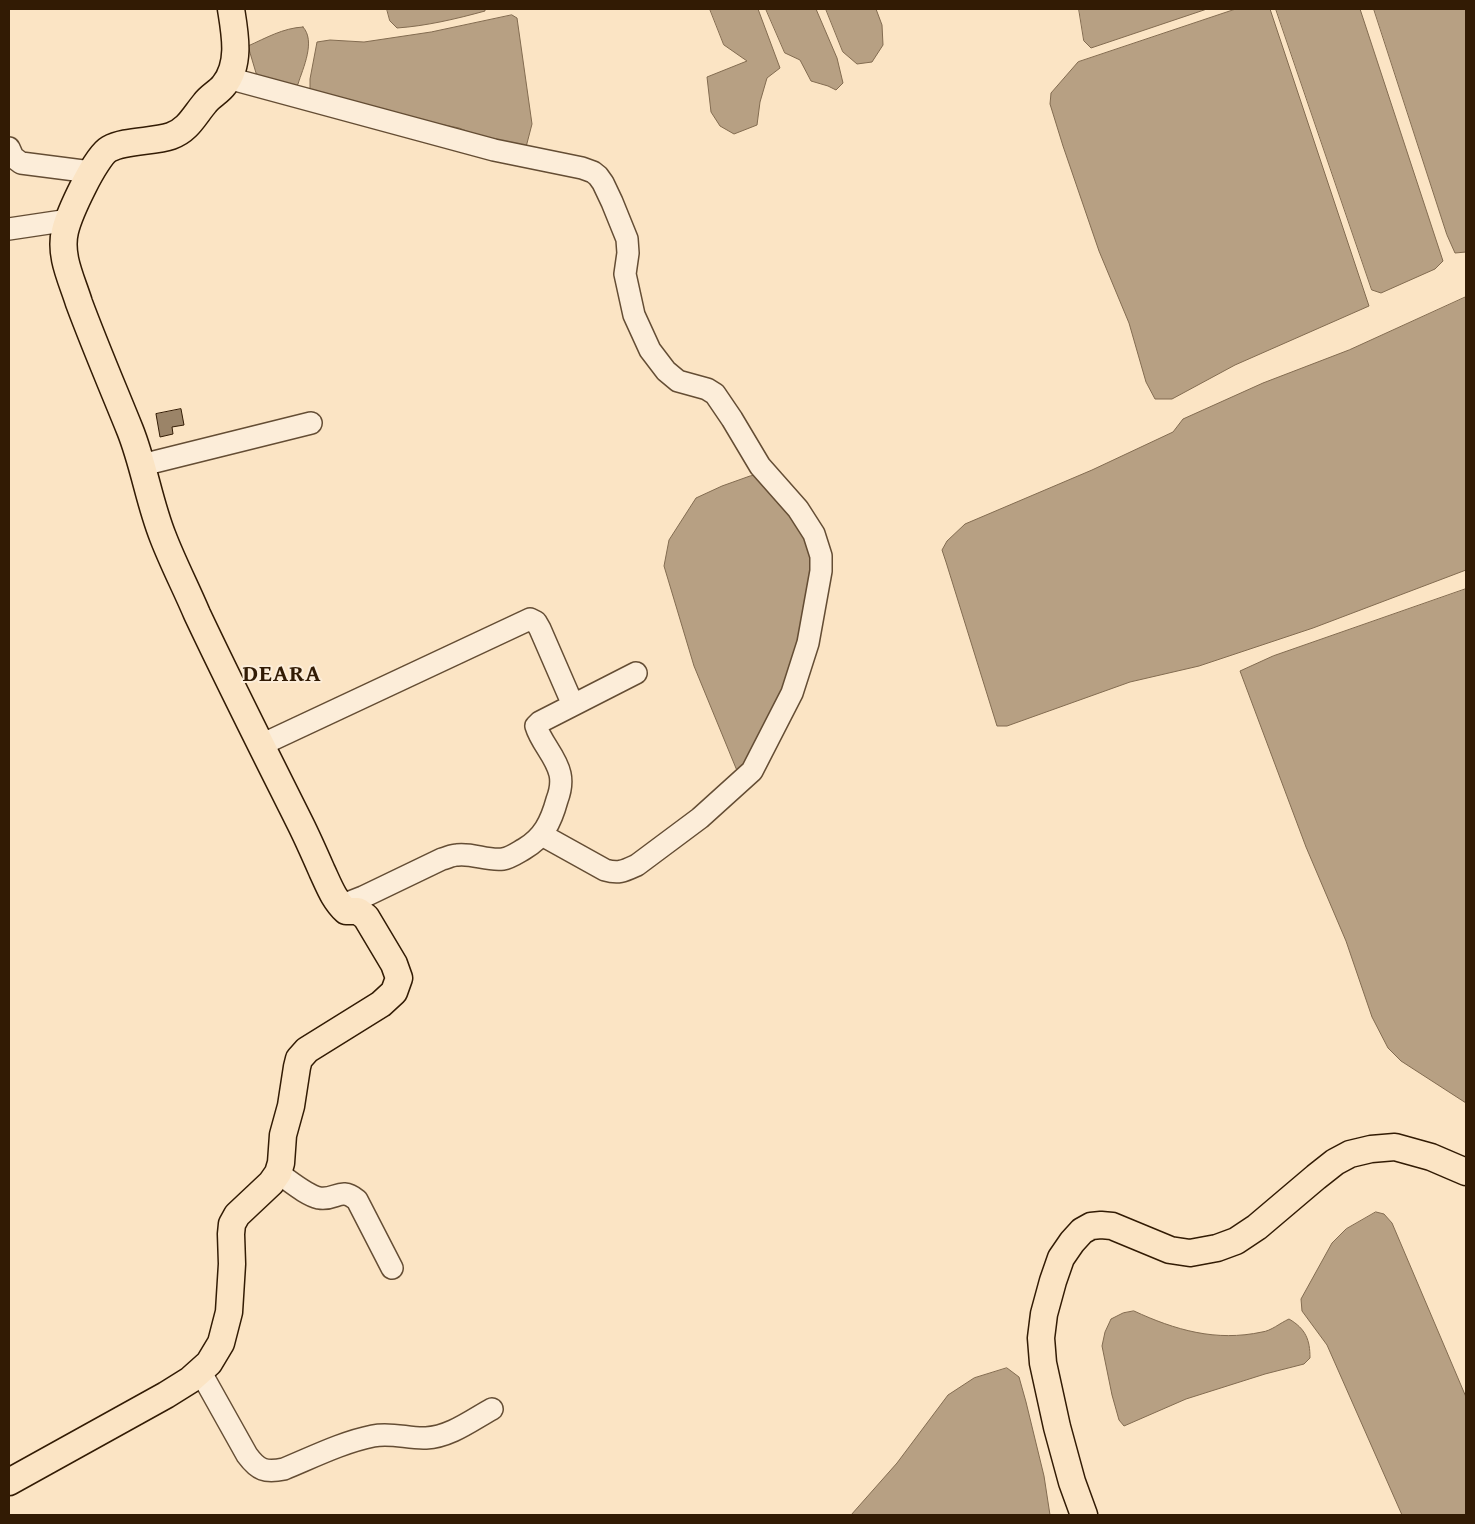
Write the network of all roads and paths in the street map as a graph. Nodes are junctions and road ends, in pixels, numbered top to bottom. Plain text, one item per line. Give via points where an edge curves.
1 (231, 9) edge
2 (228, 78) junction
3 (9, 148) edge
4 (91, 172) junction
5 (69, 220) junction
6 (9, 229) edge
7 (311, 423) dead end
8 (142, 465) junction
9 (636, 673) dead end
10 (574, 705) junction
11 (261, 745) junction
12 (542, 835) junction
13 (340, 906) junction
14 (1466, 1172) edge
15 (278, 1173) junction
16 (392, 1268) dead end
17 (200, 1371) junction
18 (492, 1409) dead end
19 (9, 1482) edge
20 (1084, 1515) edge

1 - 2 main road via 235,60
2 - 4 main road via 183,130 107,150
2 - 12 street via 494,150 593,172 612,202 627,239 625,274 634,316 650,350 678,381 715,394 760,466 798,509 814,534 821,556 821,571 808,643 792,693 752,771 700,818 626,871 605,870
3 - 4 street via 21,163
4 - 5 main road
5 - 6 street
5 - 8 main road via 62,249 68,270
7 - 8 street
8 - 11 main road via 164,539
9 - 10 street
10 - 11 street via 536,622 530,619
10 - 12 street via 536,726 561,775 555,809
11 - 13 main road
12 - 13 street via 504,859 456,855 442,859
13 - 15 main road via 366,917 399,978 394,992 381,1004 307,1050 299,1059
14 - 20 main road via 1431,1157 1395,1147 1350,1154 1328,1167 1236,1242 1190,1253 1170,1250 1112,1226 1091,1226 1082,1231 1061,1258 1044,1314 1041,1338 1057,1427
15 - 16 street via 312,1196 321,1199 343,1193 357,1200
15 - 17 main road via 236,1215 232,1224 229,1312 220,1343 210,1363
17 - 18 street via 247,1455 261,1470 284,1469 376,1435 441,1436
17 - 19 main road via 166,1395

